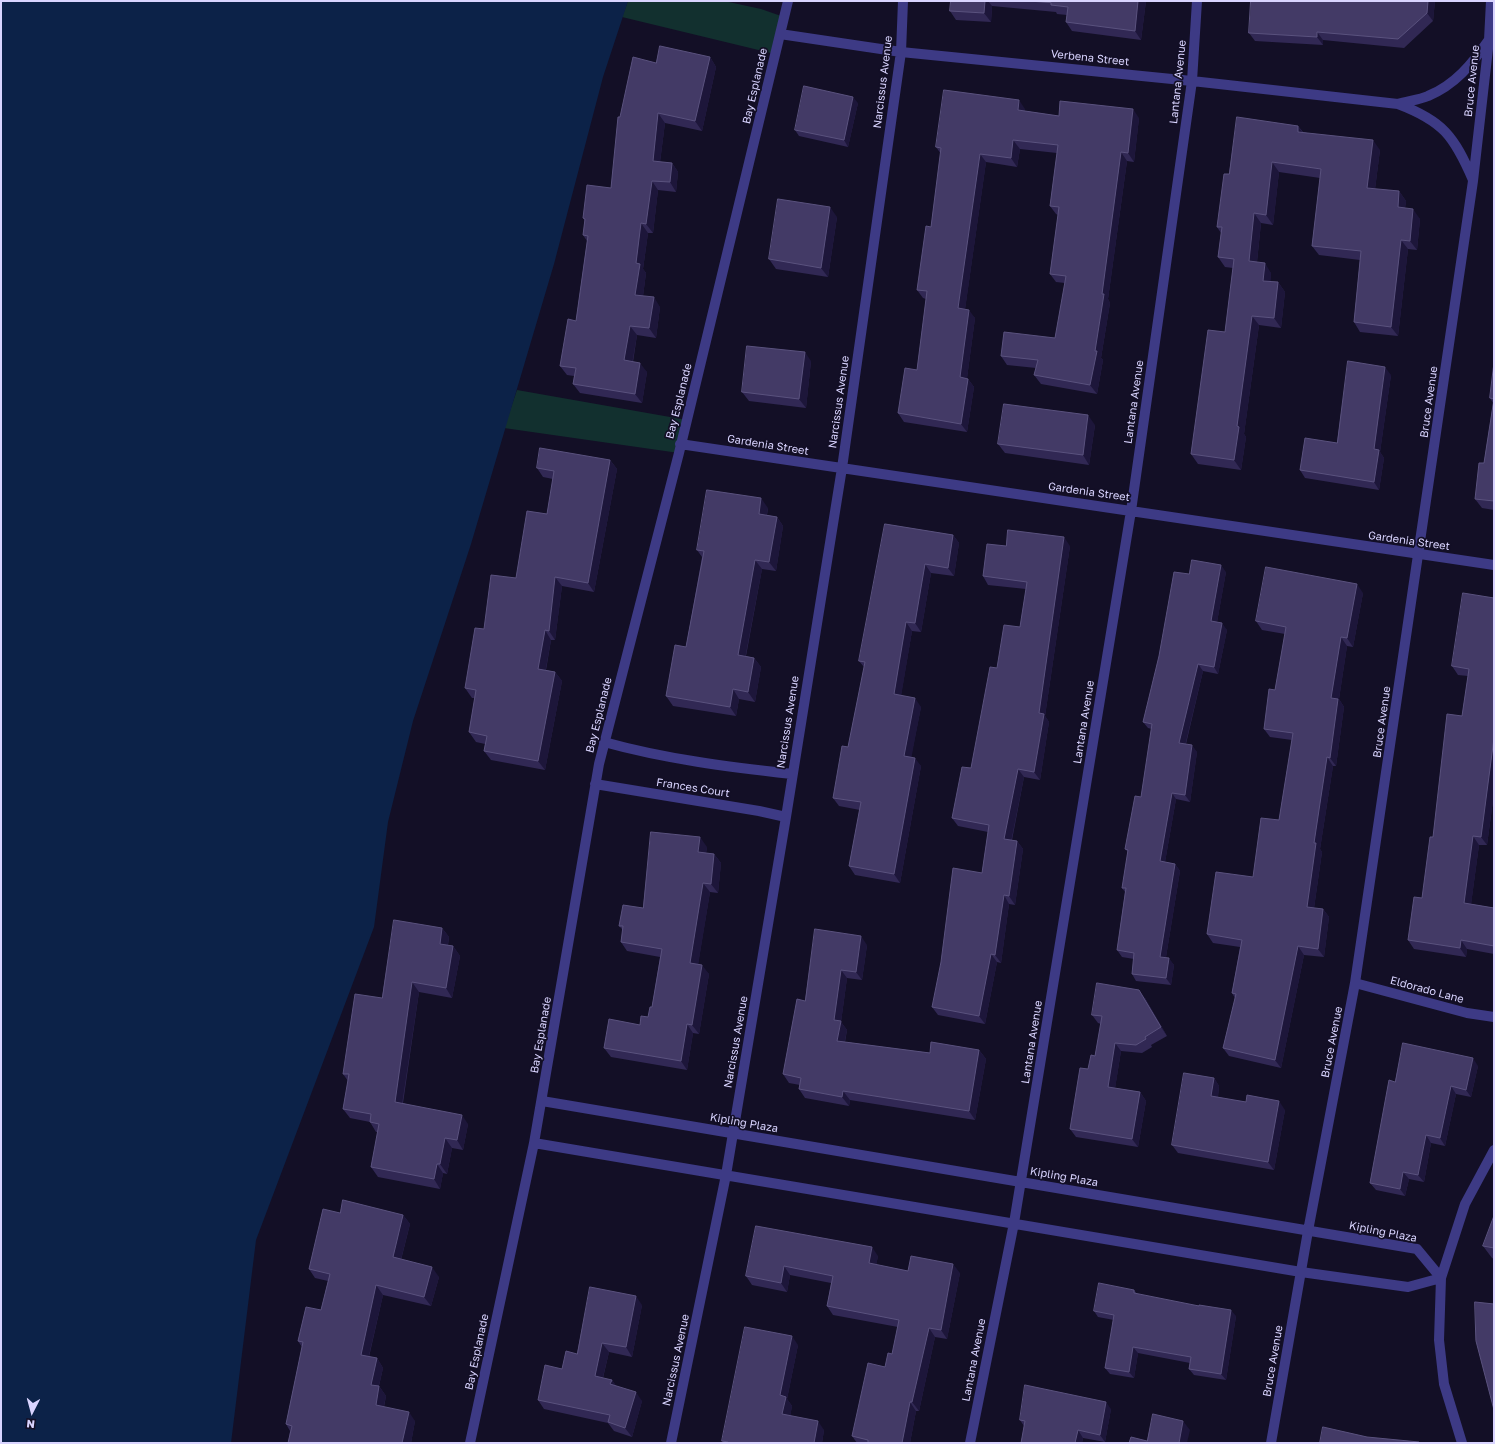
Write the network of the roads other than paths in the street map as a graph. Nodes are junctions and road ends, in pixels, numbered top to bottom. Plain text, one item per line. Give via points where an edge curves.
1 (788, 1) edge
2 (903, 1) edge
3 (1196, 1) edge
4 (1491, 1) edge
5 (780, 34) junction
6 (1489, 40) junction
7 (901, 52) junction
8 (1192, 81) junction
9 (1398, 104) junction
10 (1473, 182) junction
11 (680, 444) junction
12 (842, 468) junction
13 (1131, 511) junction
14 (1419, 555) junction
15 (1494, 565) edge
16 (604, 742) junction
17 (792, 774) junction
18 (595, 784) junction
19 (786, 817) junction
20 (1355, 983) junction
21 (1494, 1017) edge
22 (542, 1101) junction
23 (732, 1133) junction
24 (534, 1143) junction
25 (1494, 1150) edge
26 (726, 1175) junction
27 (1021, 1182) junction
28 (1014, 1223) junction
29 (1308, 1231) junction
30 (1301, 1272) junction
31 (1442, 1278) junction
32 (470, 1443) edge
33 (671, 1443) edge
34 (970, 1443) edge
35 (1272, 1443) edge
36 (1462, 1443) edge

1 - 5 street, Bay Esplanade
2 - 7 street, Narcissus Avenue
3 - 8 street, Lantana Avenue
4 - 6 street, Bruce Avenue
5 - 7 street, Verbena Street
5 - 11 street, Bay Esplanade
6 - 9 street, Verbena Street via 1471,66 1449,84 1428,96
6 - 10 street, Bruce Avenue
7 - 8 street, Verbena Street
7 - 12 street, Narcissus Avenue
8 - 9 street, Verbena Street
8 - 13 street, Lantana Avenue
9 - 10 street, Verbena Street via 1422,113 1445,129 1461,153
10 - 14 street, Bruce Avenue
11 - 12 street, Gardenia Street
11 - 16 street, Bay Esplanade
12 - 13 street, Gardenia Street
12 - 17 street, Narcissus Avenue
13 - 14 street, Gardenia Street
13 - 27 street, Lantana Avenue
14 - 15 street, Gardenia Street
14 - 20 street, Bruce Avenue
16 - 17 street via 658,755
16 - 18 street, Bay Esplanade
17 - 19 street, Narcissus Avenue
18 - 19 street, Frances Court
18 - 22 street, Bay Esplanade
19 - 23 street, Narcissus Avenue
20 - 21 street, Eldorado Lane via 1467,1013
20 - 29 street, Bruce Avenue
22 - 23 street, Kipling Plaza
22 - 24 street, Bay Esplanade
23 - 26 street, Narcissus Avenue
23 - 27 street, Kipling Plaza
24 - 26 street
24 - 32 street, Bay Esplanade
25 - 31 street via 1464,1204
26 - 28 street
26 - 33 street, Narcissus Avenue
27 - 28 street, Lantana Avenue
27 - 29 street, Kipling Plaza
28 - 30 street
28 - 34 street, Lantana Avenue
29 - 30 street, Bruce Avenue
29 - 31 street, Kipling Plaza via 1417,1249
30 - 31 street via 1408,1287
30 - 35 street, Bruce Avenue
31 - 36 street via 1439,1340 1444,1384

